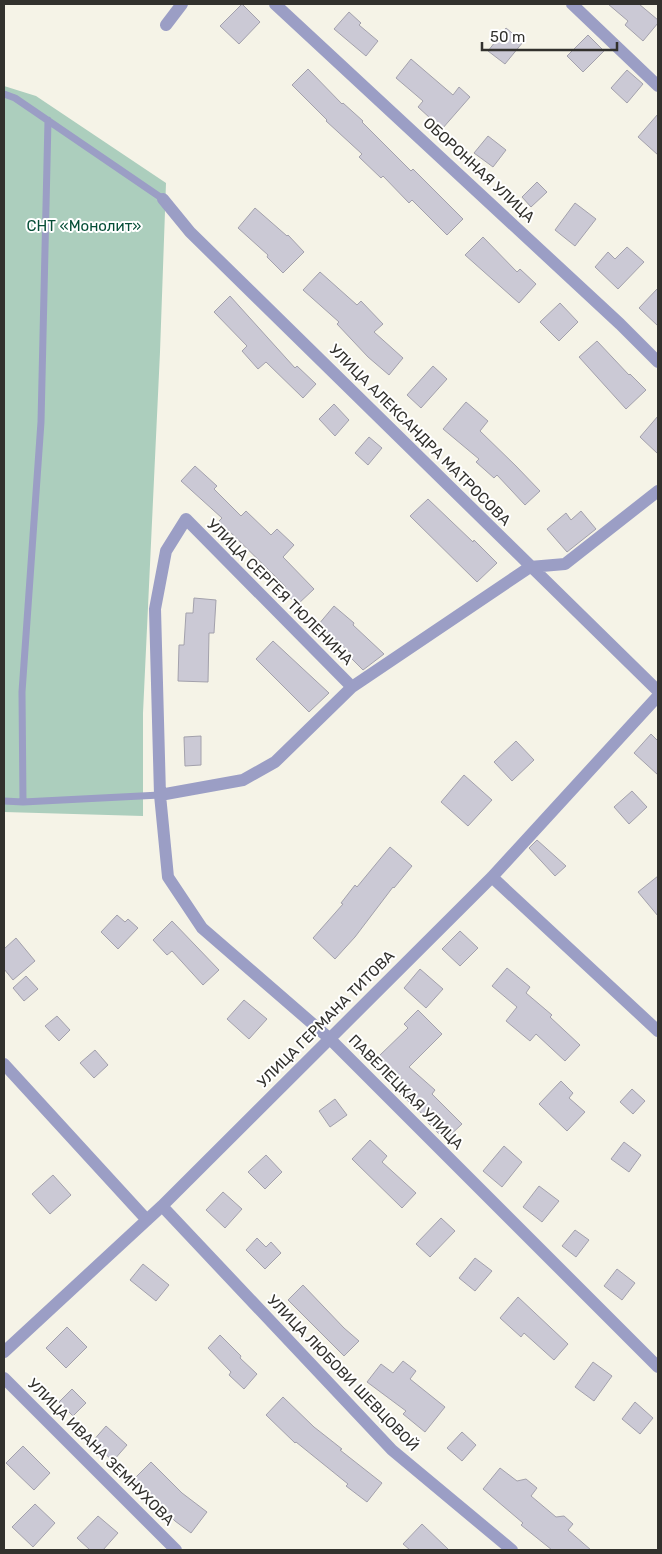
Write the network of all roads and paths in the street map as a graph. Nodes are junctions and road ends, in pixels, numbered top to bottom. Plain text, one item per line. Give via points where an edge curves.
1 (182, 4) edge
2 (275, 4) edge
3 (572, 4) edge
4 (166, 25) dead end
5 (658, 86) edge
6 (4, 94) edge
7 (48, 120) junction
8 (163, 199) joint
9 (658, 362) edge
10 (658, 491) edge
11 (186, 519) joint
12 (530, 567) junction
13 (352, 688) junction
14 (658, 691) edge
15 (658, 696) edge
16 (160, 796) junction
17 (4, 801) edge
18 (23, 802) junction
19 (492, 877) junction
20 (658, 1031) edge
21 (329, 1038) junction
22 (4, 1064) edge
23 (162, 1206) junction
24 (147, 1220) junction
25 (4, 1352) edge
26 (658, 1367) edge
27 (4, 1378) edge
28 (176, 1550) edge
29 (512, 1550) edge

1 - 4 street
2 - 9 street, ОБОРОННАЯ УЛИЦА
3 - 5 street
6 - 7 lane
7 - 8 lane
7 - 18 lane via 41,422 22,692
8 - 12 street, УЛИЦА АЛЕКСАНДРА МАТРОСОВА via 190,232
10 - 12 street via 565,564
11 - 13 street, УЛИЦА СЕРГЕЯ ТЮЛЕНИНА
11 - 16 street, ПАВЕЛЕЦКАЯ УЛИЦА via 166,551 155,609
12 - 13 street
12 - 14 street, УЛИЦА АЛЕКСАНДРА МАТРОСОВА
13 - 16 street via 275,762 243,780
15 - 19 street, УЛИЦА ГЕРМАНА ТИТОВА
16 - 18 lane
16 - 21 street, ПАВЕЛЕЦКАЯ УЛИЦА via 168,877 202,928
17 - 18 lane
19 - 20 street
19 - 21 street, УЛИЦА ГЕРМАНА ТИТОВА
21 - 23 street, УЛИЦА ГЕРМАНА ТИТОВА
21 - 26 street, ПАВЕЛЕЦКАЯ УЛИЦА
22 - 24 street
23 - 24 street, УЛИЦА ГЕРМАНА ТИТОВА
23 - 29 street, УЛИЦА ЛЮБОВИ ШЕВЦОВОЙ via 392,1450
24 - 25 street, УЛИЦА ГЕРМАНА ТИТОВА
27 - 28 street, УЛИЦА ИВАНА ЗЕМНУХОВА

